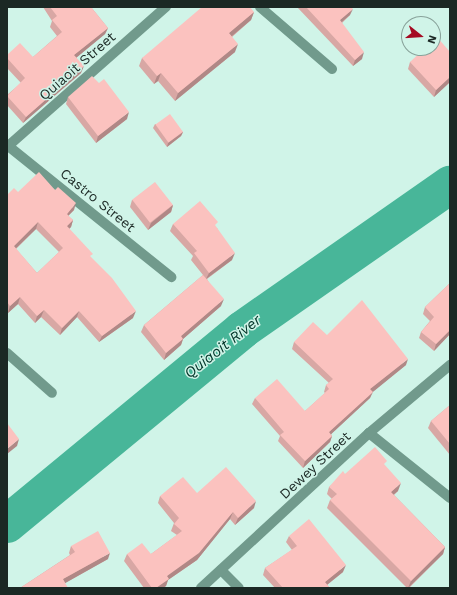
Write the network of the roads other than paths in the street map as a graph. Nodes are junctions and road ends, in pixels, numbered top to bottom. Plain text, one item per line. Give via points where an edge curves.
1 (166, 7) edge
2 (260, 7) edge
3 (332, 69) dead end
4 (7, 146) edge
5 (171, 276) dead end
6 (7, 353) edge
7 (450, 365) edge
8 (52, 392) dead end
9 (369, 433) junction
10 (450, 498) edge
11 (221, 570) junction
12 (201, 588) edge
13 (239, 588) edge

1 - 4 street, Quiaoit Street
2 - 3 street
4 - 5 street, Castro Street
6 - 8 street
7 - 9 street, Dewey Street
9 - 10 street
9 - 11 street, Dewey Street
11 - 12 street, Dewey Street
11 - 13 street

